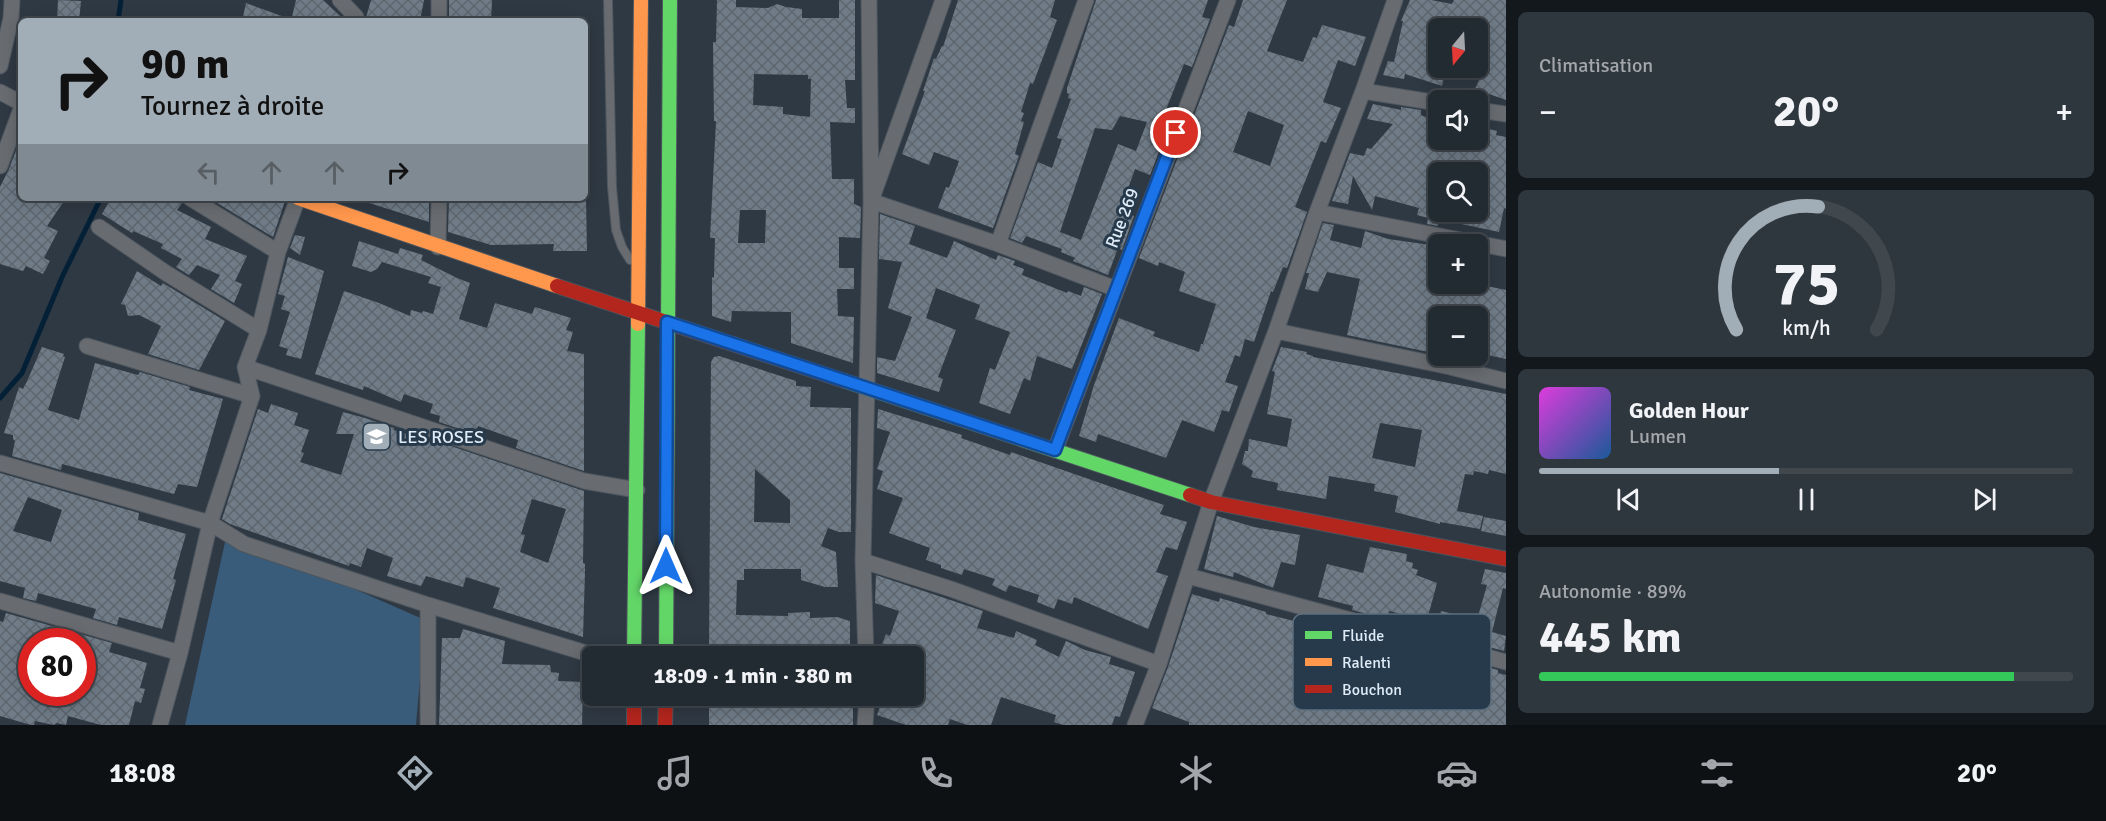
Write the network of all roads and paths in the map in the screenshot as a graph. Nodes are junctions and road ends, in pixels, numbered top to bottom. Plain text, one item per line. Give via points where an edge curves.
1 (12, 0) edge
2 (340, 0) edge
3 (439, 0) edge
4 (608, 0) edge
5 (641, 0) edge
6 (670, 0) edge
7 (870, 0) edge
8 (943, 0) edge
9 (1086, 0) edge
10 (1228, 0) edge
11 (1395, 0) edge
12 (356, 18) edge
13 (439, 18) edge
14 (0, 66) edge
15 (1363, 91) junction
16 (0, 92) edge
17 (18, 101) edge
18 (1428, 101) edge
19 (1488, 111) edge
20 (1506, 114) edge
21 (18, 117) edge
22 (1, 161) edge
23 (195, 201) edge
24 (297, 201) edge
25 (307, 201) edge
26 (438, 201) edge
27 (871, 201) junction
28 (1317, 212) junction
29 (99, 227) dead end
30 (998, 244) junction
31 (438, 247) junction
32 (1506, 249) edge
33 (278, 252) junction
34 (639, 274) junction
35 (1116, 289) junction
36 (639, 313) junction
37 (667, 322) junction
38 (259, 330) junction
39 (1276, 331) junction
40 (87, 346) dead end
41 (245, 367) junction
42 (1506, 381) edge
43 (867, 388) junction
44 (252, 396) junction
45 (1055, 450) junction
46 (0, 463) edge
47 (637, 490) junction
48 (1211, 502) junction
49 (210, 523) junction
50 (1506, 559) edge
51 (863, 561) junction
52 (1188, 576) junction
53 (0, 601) edge
54 (428, 605) junction
55 (1329, 614) edge
56 (634, 646) edge
57 (666, 646) edge
58 (866, 646) edge
59 (582, 652) edge
60 (180, 653) junction
61 (1491, 658) edge
62 (1506, 662) edge
63 (1159, 664) junction
64 (634, 706) edge
65 (666, 706) edge
66 (866, 706) edge
67 (160, 725) edge
68 (428, 725) edge
69 (634, 725) edge
70 (665, 725) edge
71 (865, 725) edge
72 (1136, 725) edge

1 - 14 street
2 - 12 street
3 - 13 street
4 - 34 lane via 616,230
5 - 34 main road
6 - 37 main road
7 - 27 street
8 - 27 street
9 - 30 street
10 - 35 street, Rue 269
11 - 15 street
15 - 18 street
15 - 28 street
16 - 17 street
19 - 20 street
21 - 22 street
23 - 33 street
24 - 33 street
25 - 31 main road
26 - 31 street
27 - 30 street
27 - 43 street
28 - 32 street
28 - 39 street
29 - 38 street
30 - 35 street
31 - 36 main road
33 - 38 street
34 - 36 main road
35 - 45 street, Rue 269
36 - 37 main road
36 - 47 main road
37 - 43 main road
37 - 57 main road
38 - 41 street
39 - 42 street
39 - 48 street
40 - 44 street
41 - 44 street
41 - 47 street via 584,481
43 - 45 main road
43 - 51 street
44 - 49 street
45 - 48 main road
46 - 49 street
47 - 56 main road
48 - 50 main road
48 - 52 street
49 - 54 street via 244,544
49 - 60 street
51 - 58 street
51 - 63 street
52 - 55 street
52 - 63 street
53 - 60 street
54 - 59 street
54 - 68 street
60 - 67 street
61 - 62 street
63 - 72 street
64 - 69 main road
65 - 70 main road
66 - 71 street

